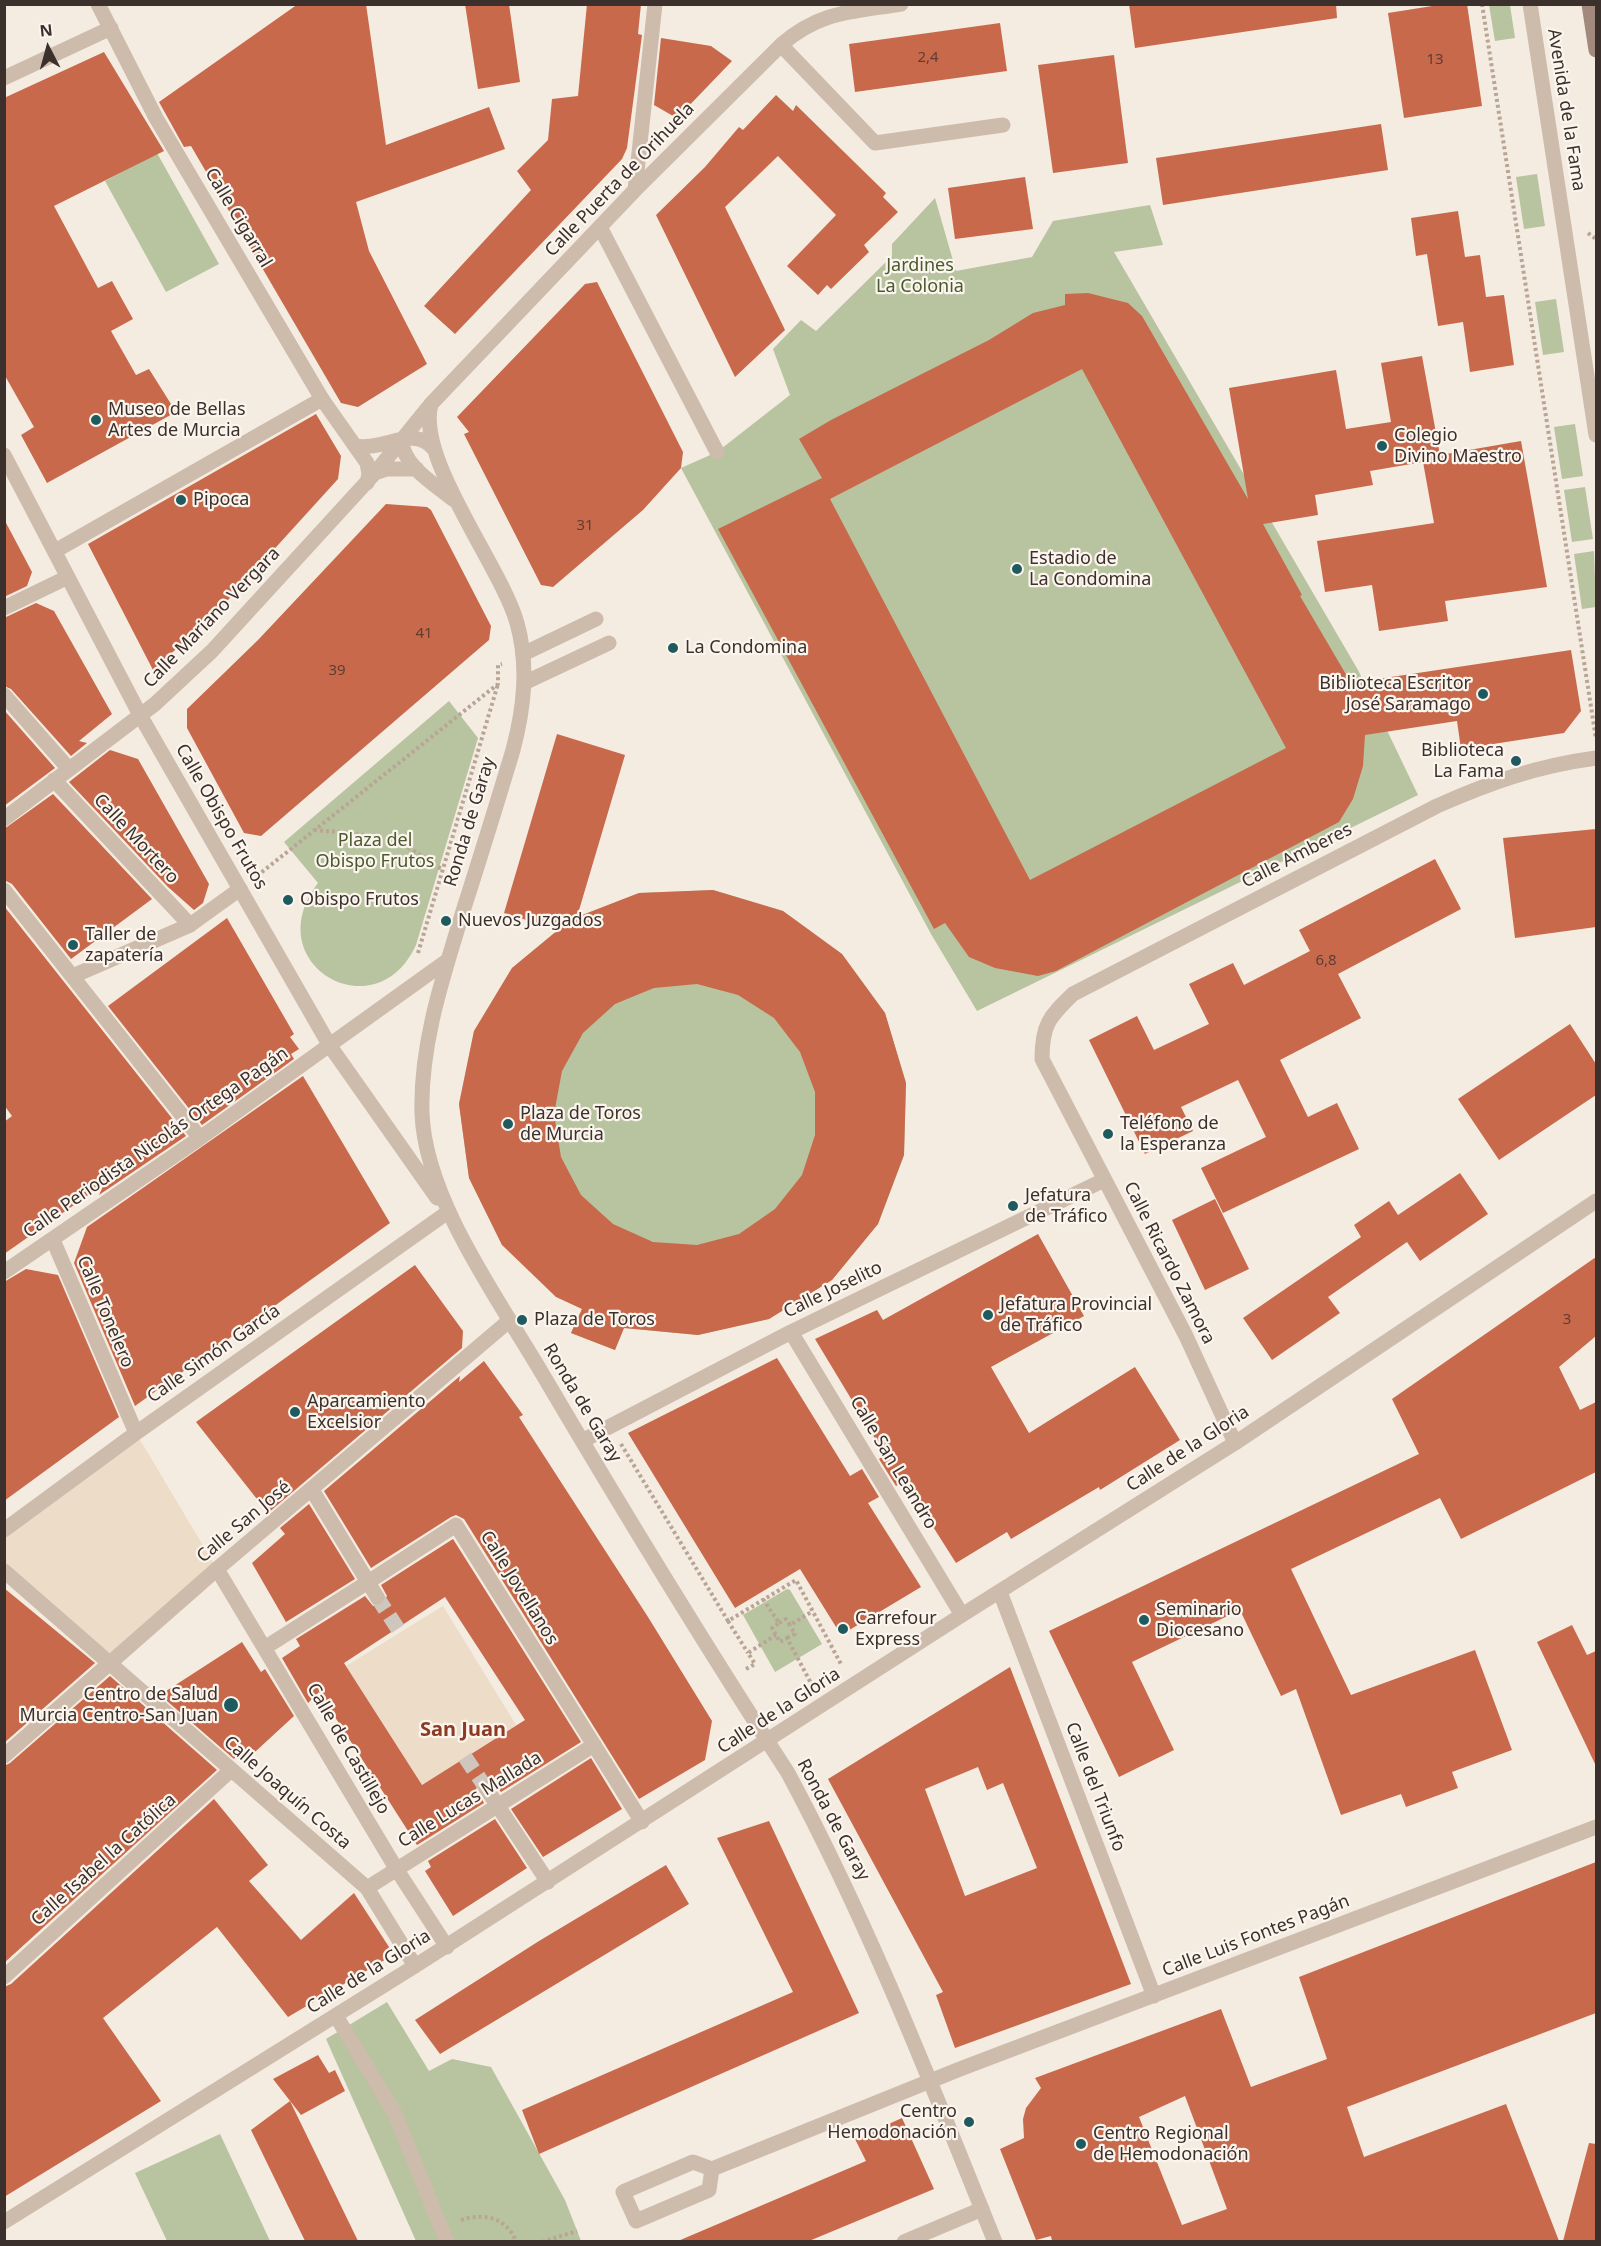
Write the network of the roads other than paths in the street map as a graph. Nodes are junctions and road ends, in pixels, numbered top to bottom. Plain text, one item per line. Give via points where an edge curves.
1 (98, 4) edge
2 (655, 4) edge
3 (901, 4) edge
4 (1589, 4) edge
5 (1531, 8) edge
6 (111, 28) junction
7 (781, 45) junction
8 (1596, 50) edge
9 (4, 78) edge
10 (1003, 125) dead end
11 (635, 190) junction
12 (600, 226) junction
13 (322, 399) junction
14 (431, 404) junction
15 (1596, 435) edge
16 (402, 440) junction
17 (355, 446) junction
18 (434, 449) junction
19 (717, 452) dead end
20 (4, 455) edge
21 (417, 469) junction
22 (371, 478) junction
23 (458, 504) junction
24 (54, 551) junction
25 (69, 578) junction
26 (4, 608) edge
27 (596, 619) dead end
28 (609, 643) dead end
29 (524, 658) junction
30 (524, 683) junction
31 (4, 695) edge
32 (140, 715) junction
33 (1596, 758) edge
34 (69, 769) junction
35 (54, 780) junction
36 (4, 819) edge
37 (240, 889) junction
38 (4, 890) edge
39 (190, 925) junction
40 (448, 960) junction
41 (74, 976) junction
42 (1042, 1036) joint
43 (330, 1046) junction
44 (200, 1138) junction
45 (1104, 1180) junction
46 (1596, 1201) edge
47 (448, 1212) junction
48 (53, 1240) junction
49 (4, 1272) edge
50 (510, 1320) junction
51 (791, 1332) junction
52 (136, 1433) junction
53 (582, 1441) junction
54 (1235, 1443) junction
55 (312, 1490) junction
56 (4, 1530) edge
57 (218, 1569) junction
58 (4, 1571) edge
59 (368, 1582) junction
60 (1000, 1592) junction
61 (377, 1597) tunnel mouth
62 (962, 1615) junction
63 (266, 1647) junction
64 (111, 1662) junction
65 (768, 1742) junction
66 (594, 1745) junction
67 (4, 1756) edge
68 (230, 1771) junction
69 (486, 1788) tunnel mouth
70 (497, 1806) junction
71 (642, 1822) junction
72 (1596, 1827) edge
73 (397, 1870) junction
74 (548, 1882) junction
75 (367, 1888) junction
76 (447, 1947) junction
77 (416, 1966) junction
78 (4, 1977) edge
79 (1154, 1996) junction
80 (336, 2016) junction
81 (930, 2081) junction
82 (712, 2169) junction
83 (982, 2209) junction
84 (4, 2222) edge
85 (446, 2238) edge
86 (904, 2241) edge
87 (995, 2241) edge

1 - 6 street, Calle Cigarral
2 - 11 street
3 - 7 street, Calle Puerta de Orihuela via 820,19 802,27
4 - 8 main road
5 - 15 street, Avenida de la Fama
6 - 9 street
6 - 13 street, Calle Cigarral via 156,118
7 - 10 street via 875,144
7 - 11 street, Calle Puerta de Orihuela
11 - 12 street, Calle Puerta de Orihuela
12 - 14 street, Calle Puerta de Orihuela
12 - 19 street
13 - 17 street, Calle Cigarral
13 - 24 street
14 - 16 street, Calle Puerta de Orihuela
14 - 18 street, Ronda de Garay via 428,428
16 - 17 street via 376,447
16 - 18 street via 420,437
16 - 21 street, Ronda de Garay via 406,457
16 - 22 street, Calle Mariano Vergara
17 - 22 street, Calle Cigarral
18 - 23 street, Ronda de Garay
20 - 24 street, Calle Obispo Frutos
21 - 22 street via 398,467
21 - 23 street, Ronda de Garay
22 - 32 street, Calle Mariano Vergara via 212,651
23 - 29 street, Ronda de Garay via 506,595
24 - 25 street, Calle Obispo Frutos
25 - 26 street
25 - 32 street, Calle Obispo Frutos
27 - 29 street
28 - 30 street
29 - 30 street, Ronda de Garay
30 - 40 street, Ronda de Garay via 513,750
31 - 34 street
32 - 34 street, Calle Mariano Vergara
32 - 37 street, Calle Obispo Frutos
33 - 42 street, Calle Amberes via 1526,771 1437,806 1073,994 1050,1015
34 - 35 street, Calle Mariano Vergara
35 - 36 street, Calle Mariano Vergara
35 - 39 street, Calle Mortero
37 - 39 street
37 - 43 street, Calle Obispo Frutos
38 - 41 street
39 - 41 street
40 - 43 street, Calle Periodista Nicolás Ortega Pagán
40 - 47 street, Ronda de Garay via 428,1038 422,1118 429,1155
41 - 44 street
42 - 45 street, Calle Ricardo Zamora via 1042,1059
43 - 44 street, Calle Periodista Nicolás Ortega Pagán
43 - 47 street, Calle Obispo Frutos
44 - 48 street, Calle Periodista Nicolás Ortega Pagán
45 - 51 street, Calle Joselito
45 - 54 street, Calle Ricardo Zamora via 1186,1336
46 - 54 street, Calle de la Gloria
47 - 50 street, Ronda de Garay
47 - 52 street, Calle Simón García
48 - 49 street, Calle Periodista Nicolás Ortega Pagán
48 - 52 street, Calle Tonelero
50 - 53 street, Ronda de Garay
50 - 55 street, Calle San José
51 - 53 street, Calle Joselito
51 - 62 street, Calle San Leandro
52 - 56 street, Calle Simón García
53 - 65 street, Ronda de Garay
54 - 60 street, Calle de la Gloria
55 - 57 street, Calle San José
55 - 59 street
57 - 63 street, Calle de Castillejo
57 - 64 street, Calle San José
58 - 64 street, Calle Joaquín Costa
59 - 61 street
59 - 63 street
59 - 66 street, Calle Jovellanos via 456,1525
60 - 62 street, Calle de la Gloria
60 - 79 street, Calle del Triunfo
62 - 65 street, Calle de la Gloria
63 - 73 street, Calle de Castillejo
64 - 67 street, Calle San José
64 - 68 street, Calle Joaquín Costa
65 - 71 street, Calle de la Gloria
65 - 81 street, Ronda de Garay via 856,1907
66 - 70 street, Calle Lucas Mallada
66 - 71 street, Calle Jovellanos
68 - 75 street, Calle Joaquín Costa
68 - 78 street, Calle Isabel la Católica
69 - 70 street
70 - 73 street, Calle Lucas Mallada
70 - 74 street
71 - 74 street, Calle de la Gloria
72 - 79 street, Calle Luis Fontes Pagán
73 - 75 street, Calle Lucas Mallada
73 - 76 street, Calle de Castillejo
74 - 76 street, Calle de la Gloria
75 - 77 street, Calle Joaquín Costa
76 - 77 street, Calle de la Gloria
77 - 80 street, Calle de la Gloria
79 - 81 street, Calle Luis Fontes Pagán
80 - 84 street, Calle de la Gloria
80 - 85 street via 394,2112
81 - 82 street, Calle Luis Fontes Pagán
81 - 83 street, Ronda de Garay
82 - 82 street via 693,2162 623,2192 636,2221 709,2190
83 - 86 street
83 - 87 street, Ronda de Garay

